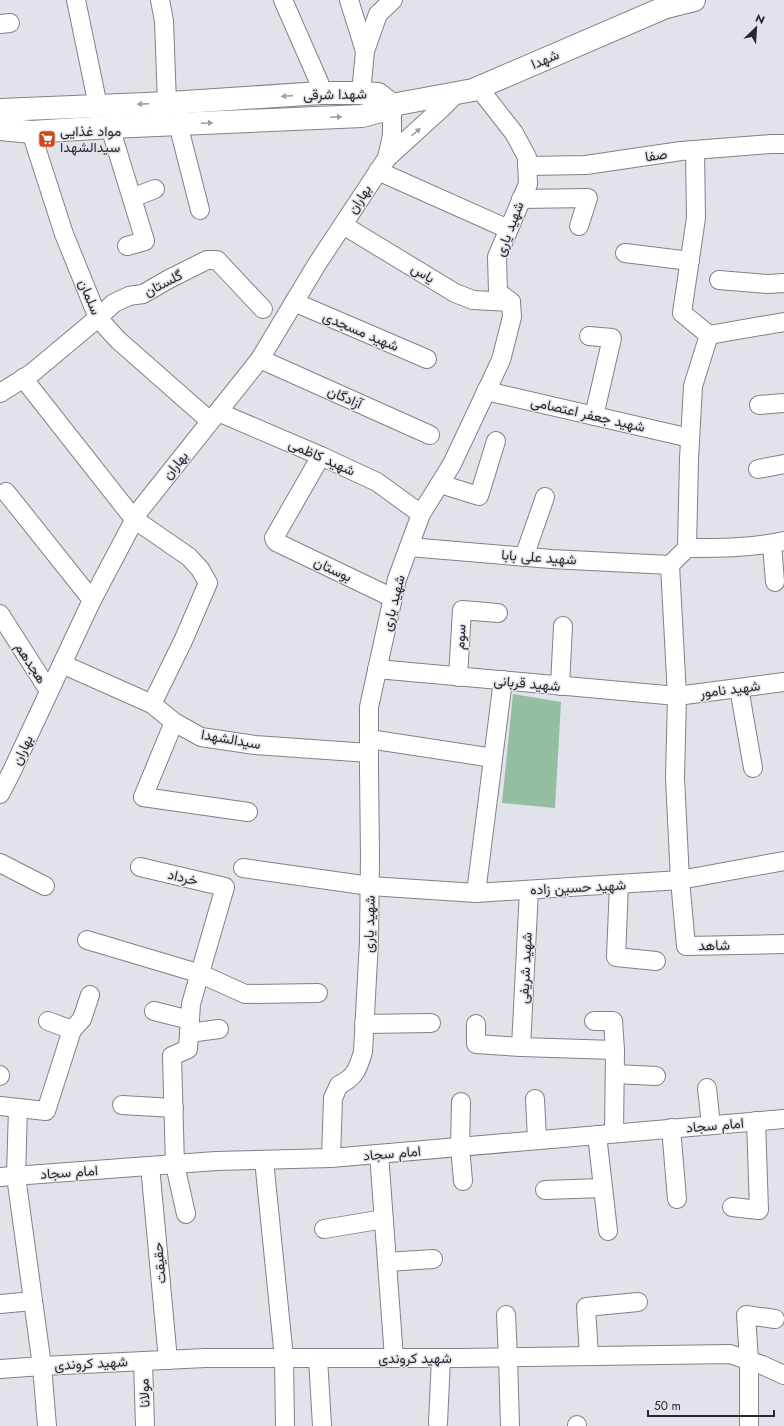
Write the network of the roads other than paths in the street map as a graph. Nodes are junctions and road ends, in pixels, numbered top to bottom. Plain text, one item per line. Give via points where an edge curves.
1 (76, 0) edge
2 (160, 0) edge
3 (283, 0) edge
4 (349, 0) edge
5 (394, 0) edge
6 (685, 1) edge
7 (365, 51) junction
8 (478, 87) junction
9 (320, 93) junction
10 (361, 93) junction
11 (457, 93) junction
12 (167, 103) junction
13 (392, 105) junction
14 (98, 106) junction
15 (1, 113) edge
16 (178, 124) junction
17 (110, 127) junction
18 (31, 132) junction
19 (784, 144) edge
20 (695, 150) junction
21 (382, 165) junction
22 (527, 166) junction
23 (155, 189) dead end
24 (132, 198) junction
25 (521, 199) junction
26 (200, 210) dead end
27 (343, 225) junction
28 (579, 226) dead end
29 (508, 229) junction
30 (127, 246) dead end
31 (625, 253) dead end
32 (690, 260) junction
33 (719, 280) dead end
34 (784, 283) edge
35 (294, 302) junction
36 (511, 302) junction
37 (263, 309) dead end
38 (98, 318) junction
39 (784, 322) edge
40 (709, 335) junction
41 (590, 336) dead end
42 (260, 359) junction
43 (427, 359) dead end
44 (23, 378) junction
45 (486, 391) junction
46 (0, 393) edge
47 (784, 403) edge
48 (759, 405) dead end
49 (594, 416) junction
50 (214, 417) junction
51 (430, 435) dead end
52 (690, 438) junction
53 (496, 441) dead end
54 (321, 456) junction
55 (784, 464) edge
56 (758, 469) dead end
57 (440, 484) junction
58 (6, 492) dead end
59 (545, 497) dead end
60 (421, 514) junction
61 (134, 519) junction
62 (778, 542) edge
63 (409, 547) junction
64 (687, 548) junction
65 (524, 557) junction
66 (670, 564) junction
67 (775, 582) dead end
68 (393, 598) junction
69 (92, 600) junction
70 (498, 613) dead end
71 (0, 614) edge
72 (563, 626) dead end
73 (62, 664) junction
74 (377, 669) junction
75 (458, 677) junction
76 (503, 680) junction
77 (784, 682) edge
78 (560, 686) junction
79 (739, 688) junction
80 (50, 691) junction
81 (676, 696) junction
82 (152, 704) junction
83 (174, 722) junction
84 (369, 746) junction
85 (493, 758) junction
86 (753, 768) dead end
87 (0, 794) edge
88 (248, 812) dead end
89 (784, 861) edge
90 (0, 863) edge
91 (140, 867) dead end
92 (243, 868) dead end
93 (680, 880) junction
94 (619, 884) junction
95 (45, 886) dead end
96 (370, 886) junction
97 (529, 890) junction
98 (476, 893) junction
99 (87, 940) dead end
100 (784, 944) edge
101 (656, 961) dead end
102 (201, 974) junction
103 (318, 993) dead end
104 (90, 995) dead end
105 (154, 1011) dead end
106 (48, 1021) dead end
107 (594, 1021) dead end
108 (431, 1023) dead end
109 (364, 1024) junction
110 (476, 1024) dead end
111 (190, 1026) junction
112 (219, 1029) dead end
113 (72, 1030) junction
114 (521, 1047) junction
115 (615, 1050) junction
116 (614, 1074) junction
117 (656, 1076) dead end
118 (707, 1088) dead end
119 (535, 1099) dead end
120 (461, 1102) dead end
121 (0, 1106) edge
122 (122, 1106) dead end
123 (18, 1108) junction
124 (174, 1108) junction
125 (784, 1119) edge
126 (756, 1121) junction
127 (710, 1125) junction
128 (671, 1128) junction
129 (605, 1134) junction
130 (538, 1140) junction
131 (460, 1146) junction
132 (379, 1154) junction
133 (331, 1158) junction
134 (264, 1160) junction
135 (174, 1165) junction
136 (150, 1166) junction
137 (8, 1176) edge
138 (463, 1181) dead end
139 (603, 1188) junction
140 (545, 1190) dead end
141 (677, 1199) dead end
142 (732, 1206) dead end
143 (186, 1214) dead end
144 (384, 1219) junction
145 (324, 1229) dead end
146 (608, 1230) dead end
147 (433, 1259) dead end
148 (387, 1262) junction
149 (33, 1301) junction
150 (638, 1302) dead end
151 (0, 1304) edge
152 (506, 1315) dead end
153 (775, 1319) dead end
154 (589, 1356) junction
155 (284, 1358) junction
156 (318, 1358) junction
157 (394, 1358) junction
158 (441, 1358) junction
159 (508, 1358) junction
160 (168, 1360) junction
161 (749, 1360) junction
162 (143, 1361) junction
163 (42, 1366) junction
164 (0, 1369) edge
165 (784, 1375) edge
166 (438, 1423) dead end
167 (47, 1426) edge
168 (145, 1426) edge
169 (285, 1426) edge
170 (322, 1426) edge
171 (510, 1426) edge
172 (749, 1426) edge

1 - 14 street
2 - 12 street via 164,21
3 - 9 street via 319,82
4 - 7 street
5 - 7 street via 378,14
6 - 8 main road, شهدا
7 - 10 street
8 - 11 main road, شهدا
8 - 22 street, شهید یاری via 514,133 527,157
9 - 10 main road, شهدا شرقی
9 -> 12 main road, شهدا شرقی
10 - 13 main road, شهدا شرقی via 378,94
11 - 13 main road, شهدا
21 -> 11 street
12 -> 14 main road, شهدا شرقی
16 -> 13 main road, شهدا شرقی via 362,116 381,112
13 - 21 street via 392,135
14 - 15 main road, شهدا شرقی
15 - 18 main road, شهدا شرقی
16 - 17 main road, شهدا شرقی
16 - 26 street
17 - 18 main road, شهدا شرقی
17 - 24 street
18 - 38 street, سلمان via 64,234
19 - 20 street, صفا
20 - 22 street, صفا via 586,165
20 - 32 street via 696,218
21 - 27 street, بهاران
21 - 29 street
22 - 25 street, شهید یاری via 528,184
23 - 24 street
24 - 30 street via 145,241
25 - 28 street via 588,198
25 - 29 street, شهید یاری
27 - 35 street, بهاران
27 - 36 street, یاس via 455,293 473,300
29 - 36 street, شهید یاری via 497,257 496,275 498,292
31 - 32 street
32 - 40 street via 682,313
33 - 34 street
35 - 42 street, بهاران
35 - 43 street, شهید مسجدی
36 - 45 street, شهید یاری via 512,317 501,360
37 - 38 street, گلستان via 217,260 208,260 144,294 129,296 114,303
38 - 44 street, گلستان
38 - 50 street, سلمان via 118,340
39 - 40 street
40 - 52 street via 693,386
41 - 49 street via 612,338
42 - 50 street, بهاران
42 - 51 street, آزادگان
44 - 46 street, گلستان
44 - 61 street
45 - 49 street, شهید جعفر اعتصامی
45 - 57 street, شهید یاری
47 - 48 street
49 - 52 street, شهید جعفر اعتصامی
50 - 54 street, شهید کاظمی
50 - 61 street, بهاران
52 - 64 street
53 - 57 street via 478,496
54 - 60 street, شهید کاظمی via 377,482
54 - 68 street, بوستان via 274,538 276,542
55 - 56 street
57 - 60 street, شهید یاری
58 - 69 street
59 - 65 street
60 - 63 street, شهید یاری
61 - 69 street, بهاران
61 - 82 street via 189,557 208,583
62 - 64 street via 725,548
62 - 67 street
63 - 65 street, شهید علی بابا
63 - 68 street, شهید یاری
64 - 66 street
65 - 66 street, شهید علی بابا
66 - 81 street
68 - 74 street, شهید یاری
69 - 73 street, بهاران
70 - 75 street, سوم via 462,610
71 - 80 street, هجدهم
72 - 78 street
73 - 80 street, بهاران
73 - 82 street, سیدالشهدا
74 - 75 street, شهید قربانی
74 - 84 street, شهید یاری via 369,707
75 - 76 street, شهید قربانی
76 - 78 street, شهید قربانی
76 - 85 street
77 - 79 street, شهید نامور
78 - 81 street, شهید قربانی
79 - 81 street, شهید نامور
79 - 86 street
80 - 87 street, بهاران
81 - 93 street via 675,778
82 - 83 street, سیدالشهدا
83 - 84 street, سیدالشهدا via 201,737 255,745
83 - 88 street via 142,797
84 - 85 street, سیدالشهدا
84 - 96 street, شهید یاری
85 - 98 street
89 - 93 street, شهید حسین زاده
90 - 95 street
91 - 102 street, خرداد via 226,887
92 - 96 street, شهید حسین زاده
93 - 94 street, شهید حسین زاده
93 - 100 street, شاهد via 686,946
94 - 97 street, شهید حسین زاده
94 - 101 street via 616,958
96 - 98 street, شهید حسین زاده
96 - 109 street, شهید یاری
97 - 98 street, شهید حسین زاده
97 - 114 street, شهید شریفی
99 - 102 street
102 - 103 street via 245,994
102 - 111 street via 191,1004
104 - 113 street via 82,1019
105 - 111 street
106 - 113 street
107 - 115 street via 613,1021
108 - 109 street
109 - 133 street, شهید یاری via 363,1052 358,1070 339,1084 333,1098
110 - 114 street via 476,1044
111 - 112 street
111 - 124 street via 188,1049 172,1056
113 - 123 street via 46,1111
114 - 115 street
115 - 116 street
116 - 117 street
116 - 129 street
118 - 127 street
119 - 130 street
120 - 131 street
121 - 123 street
122 - 124 street
123 - 137 street
124 - 135 street
125 - 126 street, امام سجاد
126 - 127 street, امام سجاد
126 - 142 street via 759,1210
127 - 128 street, امام سجاد
128 - 129 street, امام سجاد
128 - 141 street
129 - 130 street, امام سجاد
129 - 139 street
130 - 131 street, امام سجاد
131 - 132 street, امام سجاد
131 - 138 street
132 - 133 street, امام سجاد
132 - 144 street
133 - 134 street, امام سجاد
134 - 135 street, امام سجاد
134 - 155 street
135 - 136 street, امام سجاد
135 - 143 street
136 - 137 street, امام سجاد
136 - 160 street, حقیقت
137 - 149 street
139 - 140 street
139 - 146 street
144 - 145 street
144 - 148 street
147 - 148 street
148 - 157 street
149 - 151 street
149 - 163 street
150 - 154 street via 586,1307
152 - 159 street
153 - 161 street via 746,1314
154 - 159 street, شهید کروندی
154 - 161 street, شهید کروندی via 730,1354
155 - 156 street, شهید کروندی
155 - 160 street, شهید کروندی
155 - 169 street
156 - 157 street, شهید کروندی
156 - 170 street
157 - 158 street, شهید کروندی
158 - 159 street, شهید کروندی
158 - 166 street
159 - 171 street
160 - 162 street, شهید کروندی
161 - 165 street, شهید کروندی
161 - 172 street
162 - 163 street, شهید کروندی
162 - 168 street, مولانا
163 - 164 street, شهید کروندی
163 - 167 street

